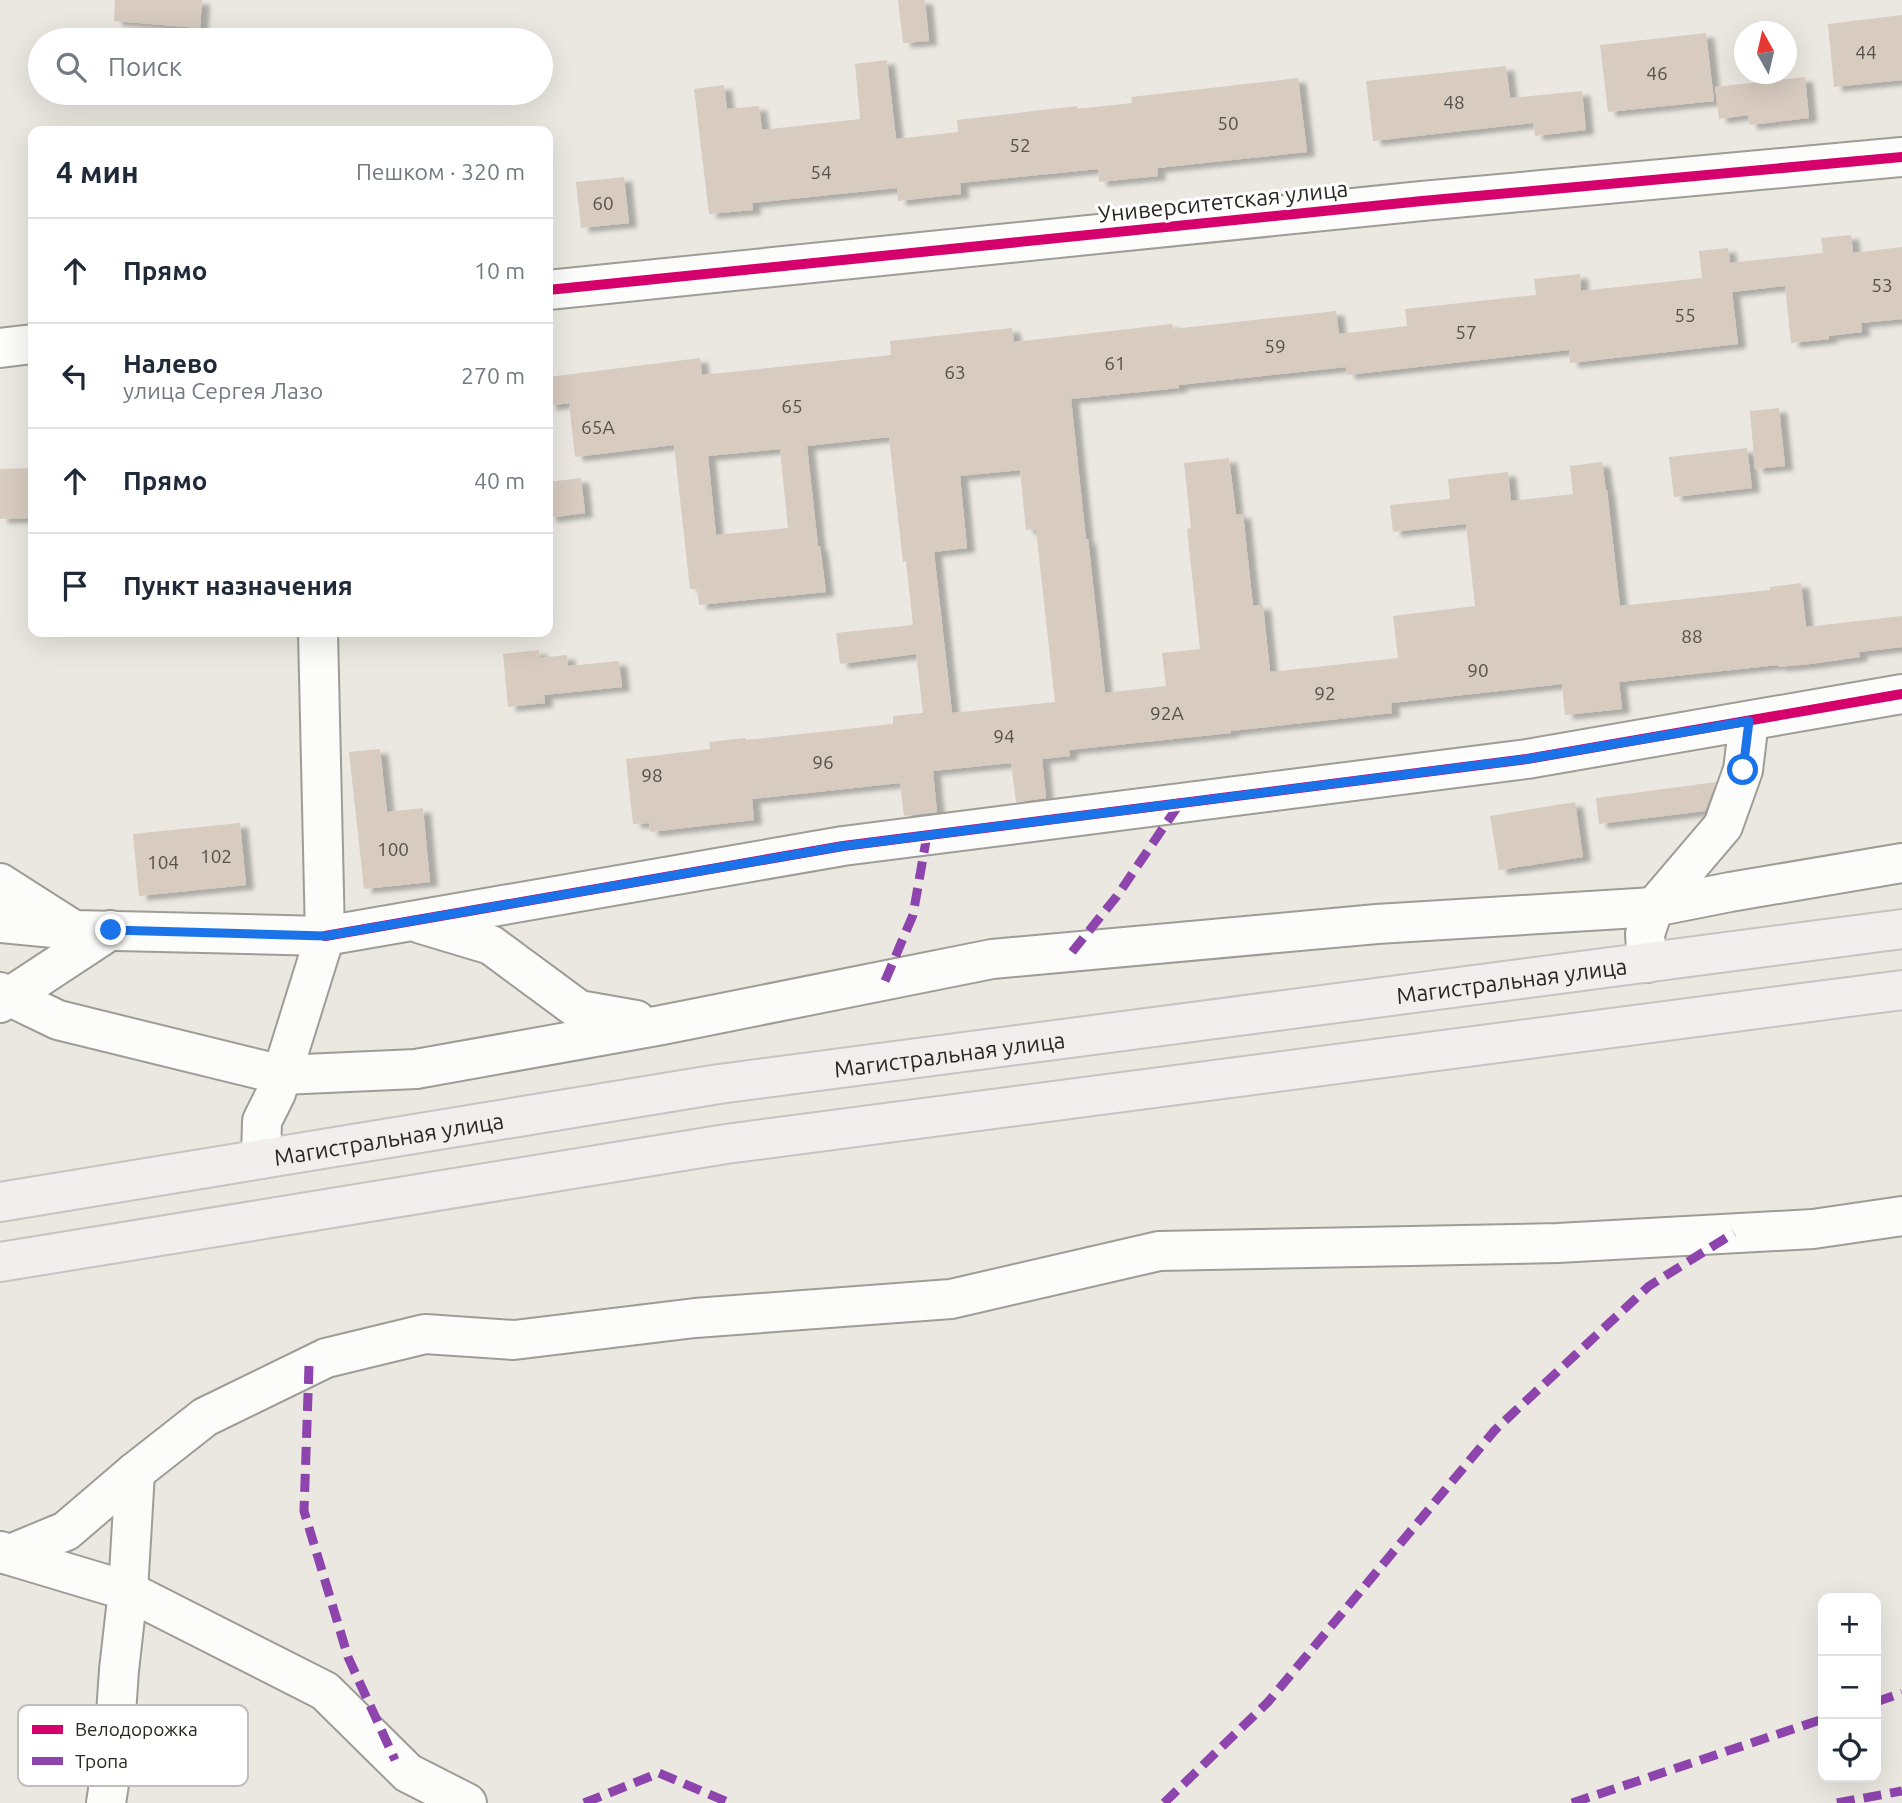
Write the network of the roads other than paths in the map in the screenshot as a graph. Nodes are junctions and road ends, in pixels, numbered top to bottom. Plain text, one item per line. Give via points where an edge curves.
1 (1902, 157) edge
2 (553, 289) edge
3 (28, 345) edge
4 (0, 348) edge
5 (318, 637) edge
6 (1902, 694) edge
7 (1749, 721) junction
8 (0, 857) edge
9 (1902, 863) edge
10 (5, 900) edge
11 (1654, 907) junction
12 (412, 921) junction
13 (1902, 929) edge
14 (111, 930) junction
15 (325, 936) junction
16 (1647, 962) junction
17 (1902, 990) edge
18 (3, 997) edge
19 (662, 1025) junction
20 (282, 1075) junction
21 (261, 1159) junction
22 (0, 1202) edge
23 (1902, 1216) edge
24 (0, 1262) edge
25 (135, 1472) junction
26 (4, 1553) edge
27 (128, 1591) junction
28 (117, 1705) edge
29 (467, 1803) edge

1 - 2 street, Университетская улица
3 - 4 street
5 - 15 street
6 - 7 street
7 - 11 street via 1743,770 1723,826
7 - 12 street via 1527,759 844,846
8 - 10 street
9 - 11 street
10 - 14 street via 74,930
11 - 16 street via 1645,934
11 - 19 street via 1377,924 992,959
12 - 15 street
12 - 19 street via 491,945 579,1010
13 - 16 main road, Магистральная улица
14 - 15 street
14 - 18 street
15 - 20 street
16 - 21 main road, Магистральная улица via 719,1084
17 - 24 main road via 726,1144
18 - 20 street via 58,1020
19 - 20 street via 416,1069
20 - 21 street via 262,1121
21 - 22 main road, Магистральная улица
23 - 25 street via 1813,1230 1558,1243 1159,1251 951,1299 695,1318 514,1340 425,1334 326,1358 205,1417
25 - 26 street via 66,1531
25 - 27 street
26 - 27 street
27 - 28 street
27 - 29 street via 325,1691 408,1773

